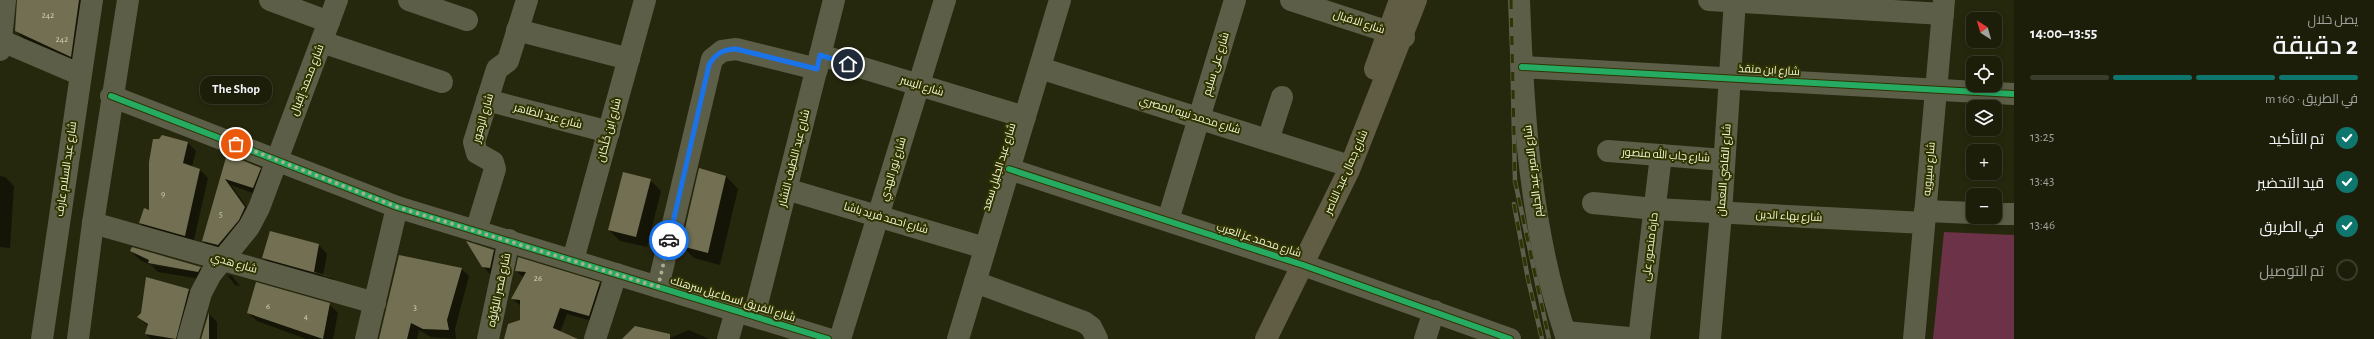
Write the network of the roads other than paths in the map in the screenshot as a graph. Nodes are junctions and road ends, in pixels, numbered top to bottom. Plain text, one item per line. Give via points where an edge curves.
1 (5, 0) edge
2 (92, 0) edge
3 (128, 0) edge
4 (270, 0) edge
5 (337, 0) edge
6 (409, 0) edge
7 (527, 0) edge
8 (644, 0) edge
9 (834, 0) edge
10 (945, 0) edge
11 (1060, 0) edge
12 (1235, 0) edge
13 (1291, 0) edge
14 (1400, 0) edge
15 (1416, 0) edge
16 (1519, 0) edge
17 (1709, 0) edge
18 (1735, 1) edge
19 (1943, 7) edge
20 (467, 20) dead end
21 (329, 22) junction
22 (517, 30) junction
23 (1396, 34) junction
24 (322, 42) junction
25 (0, 44) edge
26 (628, 59) junction
27 (818, 62) junction
28 (1522, 67) junction
29 (1040, 68) junction
30 (79, 74) junction
31 (1729, 77) junction
32 (442, 82) dead end
33 (919, 85) junction
34 (1936, 90) junction
35 (2014, 94) edge
36 (112, 96) junction
37 (1282, 97) dead end
38 (487, 100) junction
39 (1025, 117) junction
40 (1199, 118) junction
41 (608, 132) junction
42 (1268, 140) junction
43 (1608, 151) dead end
44 (1661, 155) junction
45 (1724, 160) junction
46 (277, 161) junction
47 (1340, 163) junction
48 (1009, 168) junction
49 (786, 189) junction
50 (1593, 203) dead end
51 (397, 207) junction
52 (1655, 209) junction
53 (1721, 213) junction
54 (1966, 214) edge
55 (2002, 214) edge
56 (2014, 214) edge
57 (878, 216) junction
58 (1924, 217) junction
59 (1168, 220) junction
60 (93, 223) junction
61 (476, 231) junction
62 (509, 240) junction
63 (985, 248) junction
64 (223, 260) junction
65 (573, 260) junction
66 (1299, 264) junction
67 (616, 274) junction
68 (975, 282) junction
69 (658, 287) junction
70 (375, 303) junction
71 (1434, 311) junction
72 (745, 314) junction
73 (1566, 336) edge
74 (1506, 337) edge
75 (42, 339) edge
76 (78, 339) edge
77 (188, 339) edge
78 (366, 339) edge
79 (488, 339) edge
80 (595, 339) edge
81 (728, 339) edge
82 (828, 339) edge
83 (840, 339) edge
84 (958, 339) edge
85 (1097, 339) edge
86 (1255, 339) edge
87 (1266, 339) edge
88 (1425, 339) edge
89 (1639, 339) edge
90 (1710, 339) edge
91 (1914, 339) edge

1 - 25 street
2 - 30 street, شارع عبد السلام عارف
3 - 36 street
4 - 21 street
5 - 21 street, شارع محمد إقبال
6 - 20 street
7 - 22 street, شارع الزهور
8 - 26 street, شارع ابن خَلِّكان
9 - 27 street, شارع عبد اللطيف النشار
10 - 33 street, شارع نور الهدي
11 - 29 street, شارع عبد الجليل سعد
12 - 40 street, شارع على سليم
13 - 23 street, شارع الاقبال
14 - 23 main road, شارع جمال عبد الناصر
15 - 23 main road, شارع جمال عبد الناصر
16 - 28 street, شارع الامير عبد الحليم
17 - 18 street
18 - 19 street
18 - 31 street, شارع القاضي النعمان
19 - 34 street, شارع سيبويه
21 - 24 street, شارع محمد إقبال
22 - 26 street
22 - 38 street, شارع الزهور via 508,61 497,69
23 - 47 main road, شارع جمال عبد الناصر
23 - 66 main road, شارع جمال عبد الناصر via 1349,170
24 - 32 street
24 - 46 street, شارع محمد إقبال
25 - 30 street
26 - 41 street, شارع ابن خَلِّكان
27 - 33 street, شارع اليسر
27 - 49 street, شارع عبد اللطيف النشار
27 - 69 street, شارع اليسر via 736,49 722,51 712,59
28 - 31 street, شارع ابن منقذ
28 - 73 street, شارع الامير عبد الحليم via 1535,204
29 - 39 street, شارع عبد الجليل سعد
29 - 40 street, شارع محمد نبيه المصري
30 - 75 street, شارع عبد السلام عارف
31 - 34 street, شارع ابن منقذ
31 - 45 street, شارع القاضي النعمان
33 - 39 street, شارع اليسر
33 - 57 street, شارع نور الهدي
34 - 35 street, شارع ابن منقذ
34 - 58 street, شارع سيبويه
36 - 46 street, شارع الفريق اسماعيل سرهنك
36 - 60 street
37 - 42 street
38 - 41 street, شارع عبد الظاهر
38 - 61 street, شارع الزهور via 474,146 477,153 493,162 496,169
39 - 48 street, شارع عبد الجليل سعد
40 - 42 street, شارع محمد نبيه المصري
40 - 59 street, شارع على سليم
41 - 65 street, شارع ابن خَلِّكان
42 - 47 street, شارع محمد نبيه المصري
43 - 44 street, شارع جاب الله منصور
44 - 45 street, شارع جاب الله منصور
44 - 52 street, حارة منصور على
45 - 53 street, شارع القاضي النعمان
46 - 51 street, شارع الفريق اسماعيل سرهنك
46 - 64 street, شارع محمد إقبال via 250,227
47 - 66 main road, شارع جمال عبد الناصر
48 - 59 street, شارع محمد عز العرب
48 - 63 street, شارع عبد الجليل سعد
49 - 57 street, شارع احمد فريد باشا
49 - 72 street, شارع عبد اللطيف النشار
50 - 52 street, شارع بهاء الدين
51 - 61 street, شارع الفريق اسماعيل سرهنك
51 - 70 street
52 - 53 street, شارع بهاء الدين
52 - 89 street, حارة منصور على
53 - 58 street, شارع بهاء الدين
53 - 90 street, شارع القاضي النعمان
54 - 58 street, شارع بهاء الدين
55 - 56 street
57 - 63 street, شارع احمد فريد باشا
57 - 83 street, شارع نور الهدي
58 - 91 street, شارع سيبويه
59 - 66 street, شارع محمد عز العرب
60 - 64 street, شارع هدي
60 - 76 street
61 - 62 street, شارع الفريق اسماعيل سرهنك
62 - 65 street, شارع الفريق اسماعيل سرهنك
62 - 79 street, شارع قصر اللؤلؤه
63 - 68 street, شارع عبد الجليل سعد
64 - 70 street, شارع هدي
64 - 77 street, شارع محمد إقبال via 211,274 201,293
65 - 67 street, شارع الفريق اسماعيل سرهنك
66 - 71 street, شارع محمد عز العرب
66 - 86 main road, شارع جمال عبد الناصر
66 - 87 main road, شارع جمال عبد الناصر
67 - 69 street, شارع الفريق اسماعيل سرهنك
67 - 80 street
68 - 84 street, شارع عبد الجليل سعد
68 - 85 street via 1084,322 1091,327
69 - 72 street, شارع الفريق اسماعيل سرهنك
70 - 78 street
71 - 74 street, شارع محمد عز العرب
71 - 88 street
72 - 81 street, شارع عبد اللطيف النشار
72 - 82 street, شارع الفريق اسماعيل سرهنك
73 - 89 street

